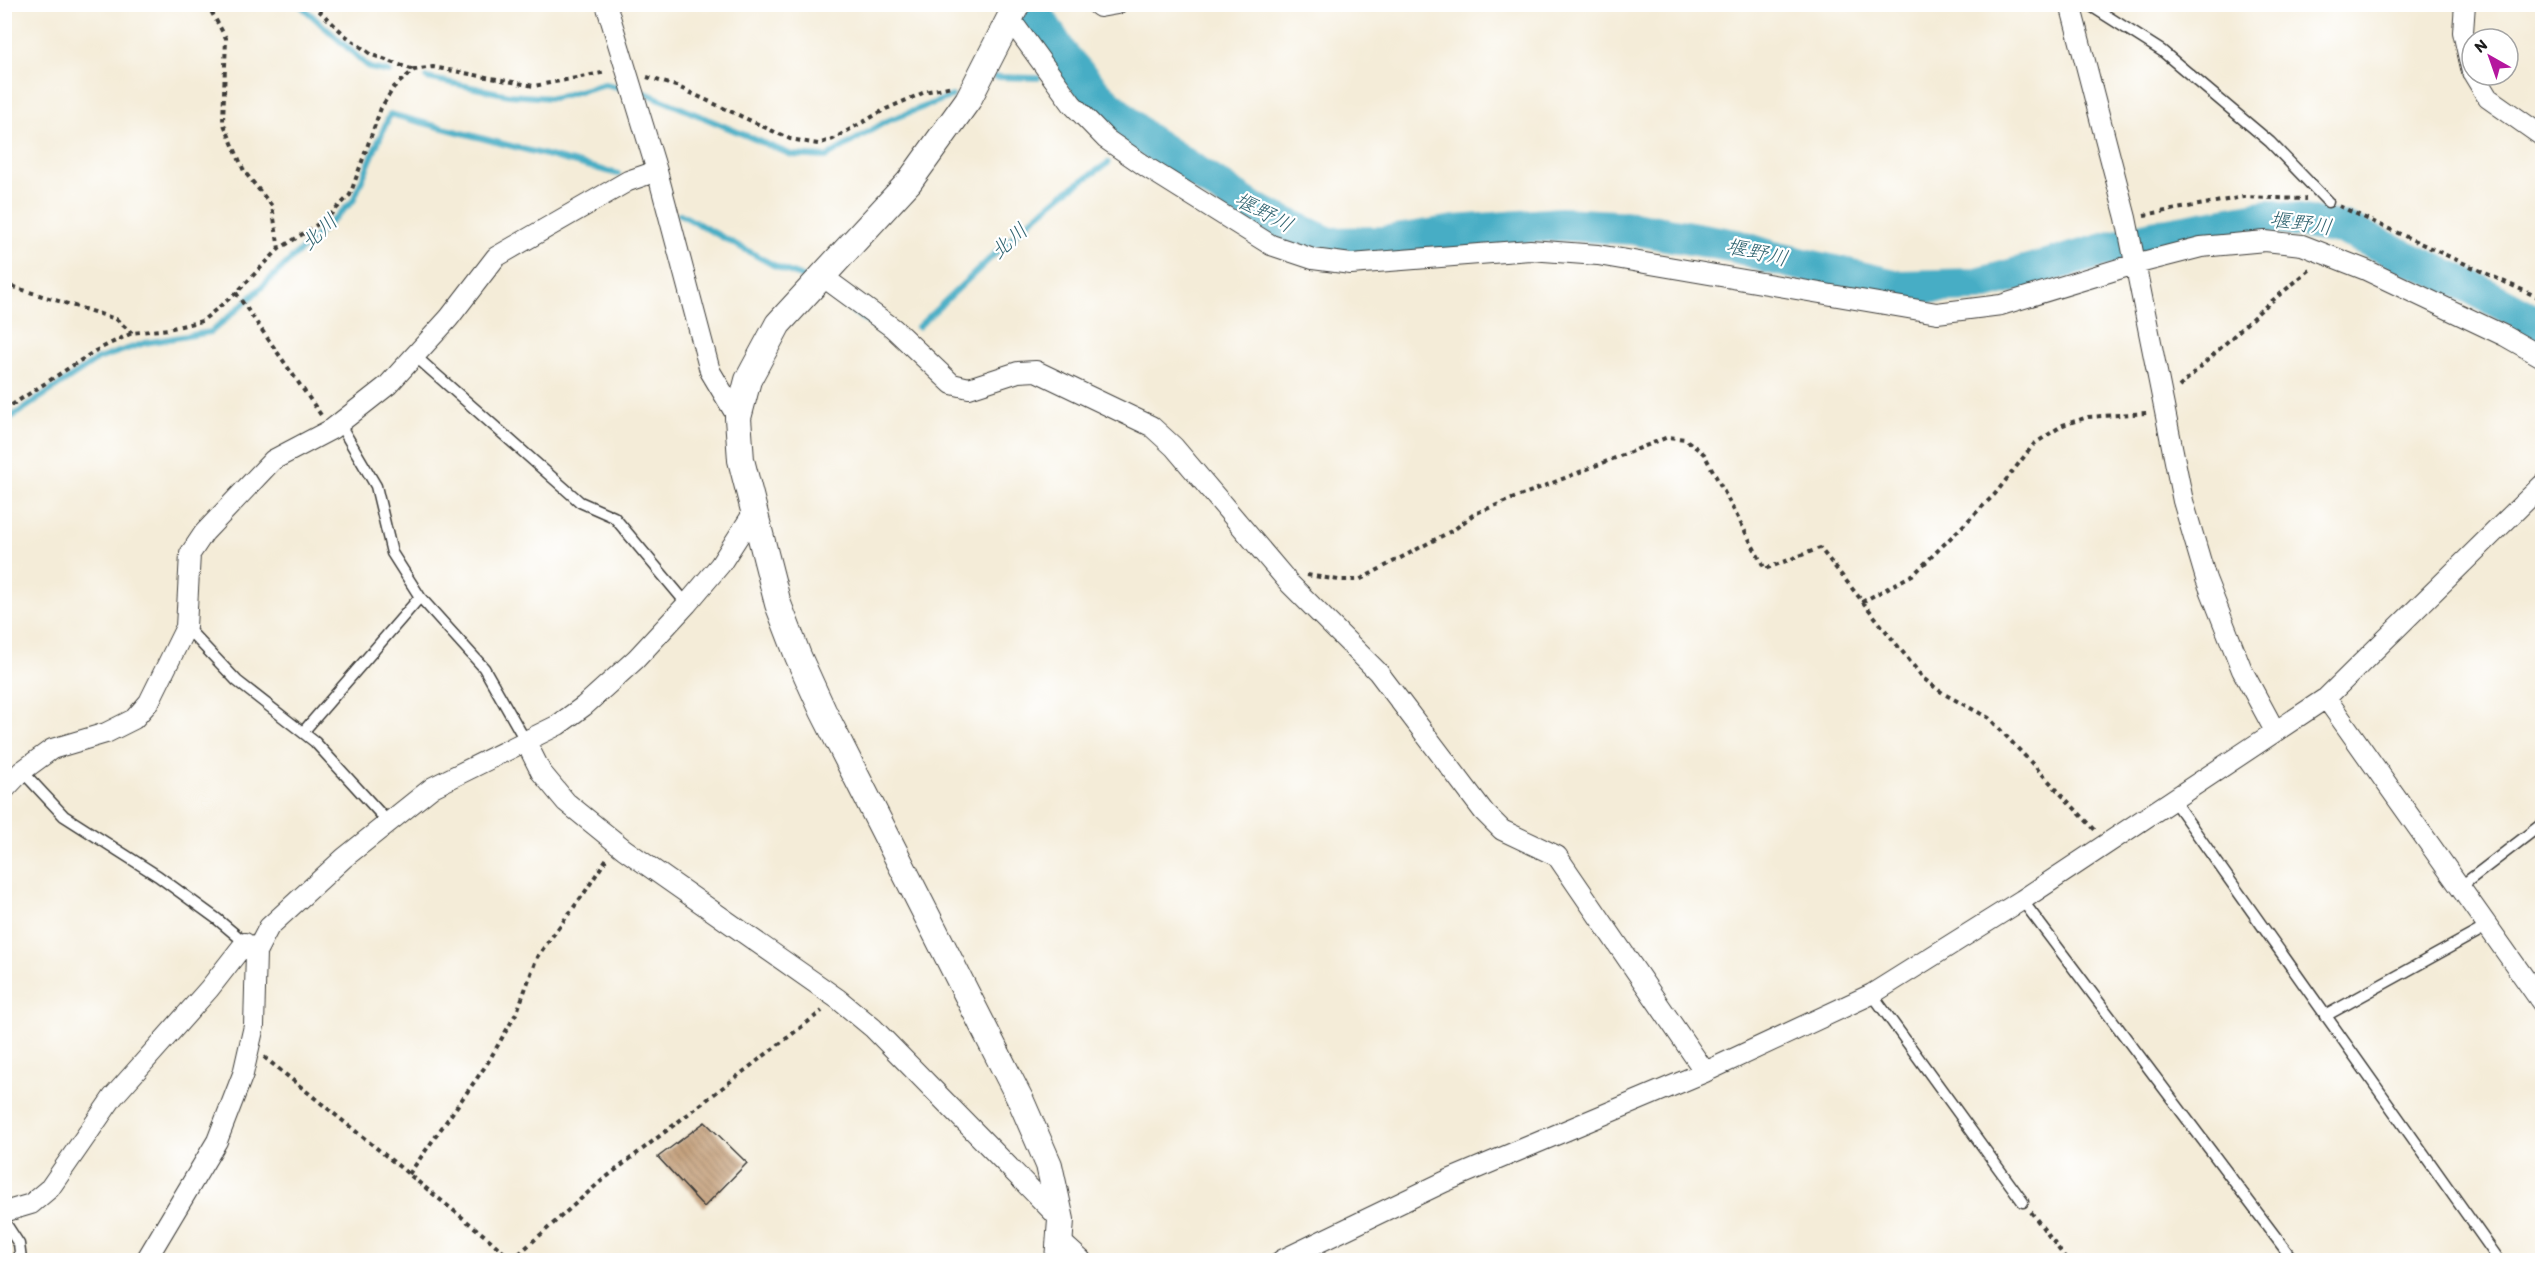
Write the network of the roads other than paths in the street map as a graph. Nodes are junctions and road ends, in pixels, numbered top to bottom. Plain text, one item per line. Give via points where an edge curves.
1 (606, 4) edge
2 (1096, 4) edge
3 (1117, 4) edge
4 (2088, 4) edge
5 (2465, 4) edge
6 (2071, 5) edge
7 (1013, 12) edge
8 (2463, 27) edge
9 (2481, 87) edge
10 (2542, 136) edge
11 (657, 171) junction
12 (2328, 202) road end
13 (2135, 264) junction
14 (822, 276) junction
15 (414, 356) junction
16 (2542, 357) edge
17 (738, 418) junction
18 (336, 426) junction
19 (2542, 485) edge
20 (754, 512) junction
21 (420, 597) junction
22 (687, 604) junction
23 (186, 627) junction
24 (2325, 698) junction
25 (2275, 731) junction
26 (303, 732) junction
27 (525, 740) junction
28 (22, 771) junction
29 (4, 790) edge
30 (2173, 800) junction
31 (389, 823) junction
32 (2542, 824) edge
33 (2460, 887) junction
34 (2022, 900) junction
35 (2488, 926) junction
36 (250, 948) junction
37 (1872, 994) junction
38 (2542, 1003) edge
39 (2325, 1016) junction
40 (1705, 1072) junction
41 (2023, 1202) road end
42 (4, 1212) edge
43 (4, 1221) edge
44 (1060, 1241) edge
45 (21, 1260) edge
46 (146, 1260) edge
47 (1081, 1260) edge
48 (1282, 1260) edge
49 (2293, 1260) edge
50 (2499, 1260) edge

1 - 11 street
2 - 3 street
4 - 12 lane via 2162,51 2270,142
5 - 8 street
6 - 13 street
7 - 13 street via 1072,104 1106,139 1271,245 1313,259 1351,264 1530,250 1598,255 1937,313 2001,306
7 - 14 street via 968,100 909,182
9 - 10 street via 2488,98
11 - 15 street via 628,181 496,257
11 - 17 street via 710,371
13 - 16 street via 2201,247 2265,241 2302,245 2377,275
13 - 25 street via 2183,501 2206,579 2242,670
14 - 17 street via 778,324 748,380
14 - 40 street via 893,328 952,384 969,388 1018,372 1036,371 1151,426 1174,447 1286,579 1378,672 1484,812 1502,830 1557,855
15 - 18 street via 388,385
15 - 22 lane via 580,502 614,517
17 - 20 street via 741,460
18 - 21 lane via 376,486 392,553
18 - 23 street via 273,459 204,533 190,554
19 - 24 street
20 - 22 street via 720,566
20 - 44 street via 778,604 798,656 1049,1165
21 - 26 lane
21 - 27 lane via 484,668
22 - 27 street via 636,659 584,706
23 - 26 lane via 237,681
23 - 28 street via 149,702 134,719 106,733 52,749
24 - 25 street
24 - 33 street
25 - 30 street
26 - 31 lane
27 - 31 street via 433,787
27 - 44 street via 541,772 566,802 616,843 838,999 873,1028
28 - 29 street
28 - 36 lane via 64,816 167,882
30 - 34 street
30 - 39 lane
31 - 36 street via 344,858
32 - 33 lane
33 - 35 street
34 - 37 street
34 - 49 lane
35 - 38 street
35 - 39 lane
36 - 42 street via 209,988 113,1097 50,1188 31,1204
36 - 46 street via 254,1026 243,1074 217,1141
37 - 40 street
37 - 41 lane
39 - 50 lane
40 - 48 street via 1444,1182
43 - 45 lane via 19,1244
44 - 47 street

